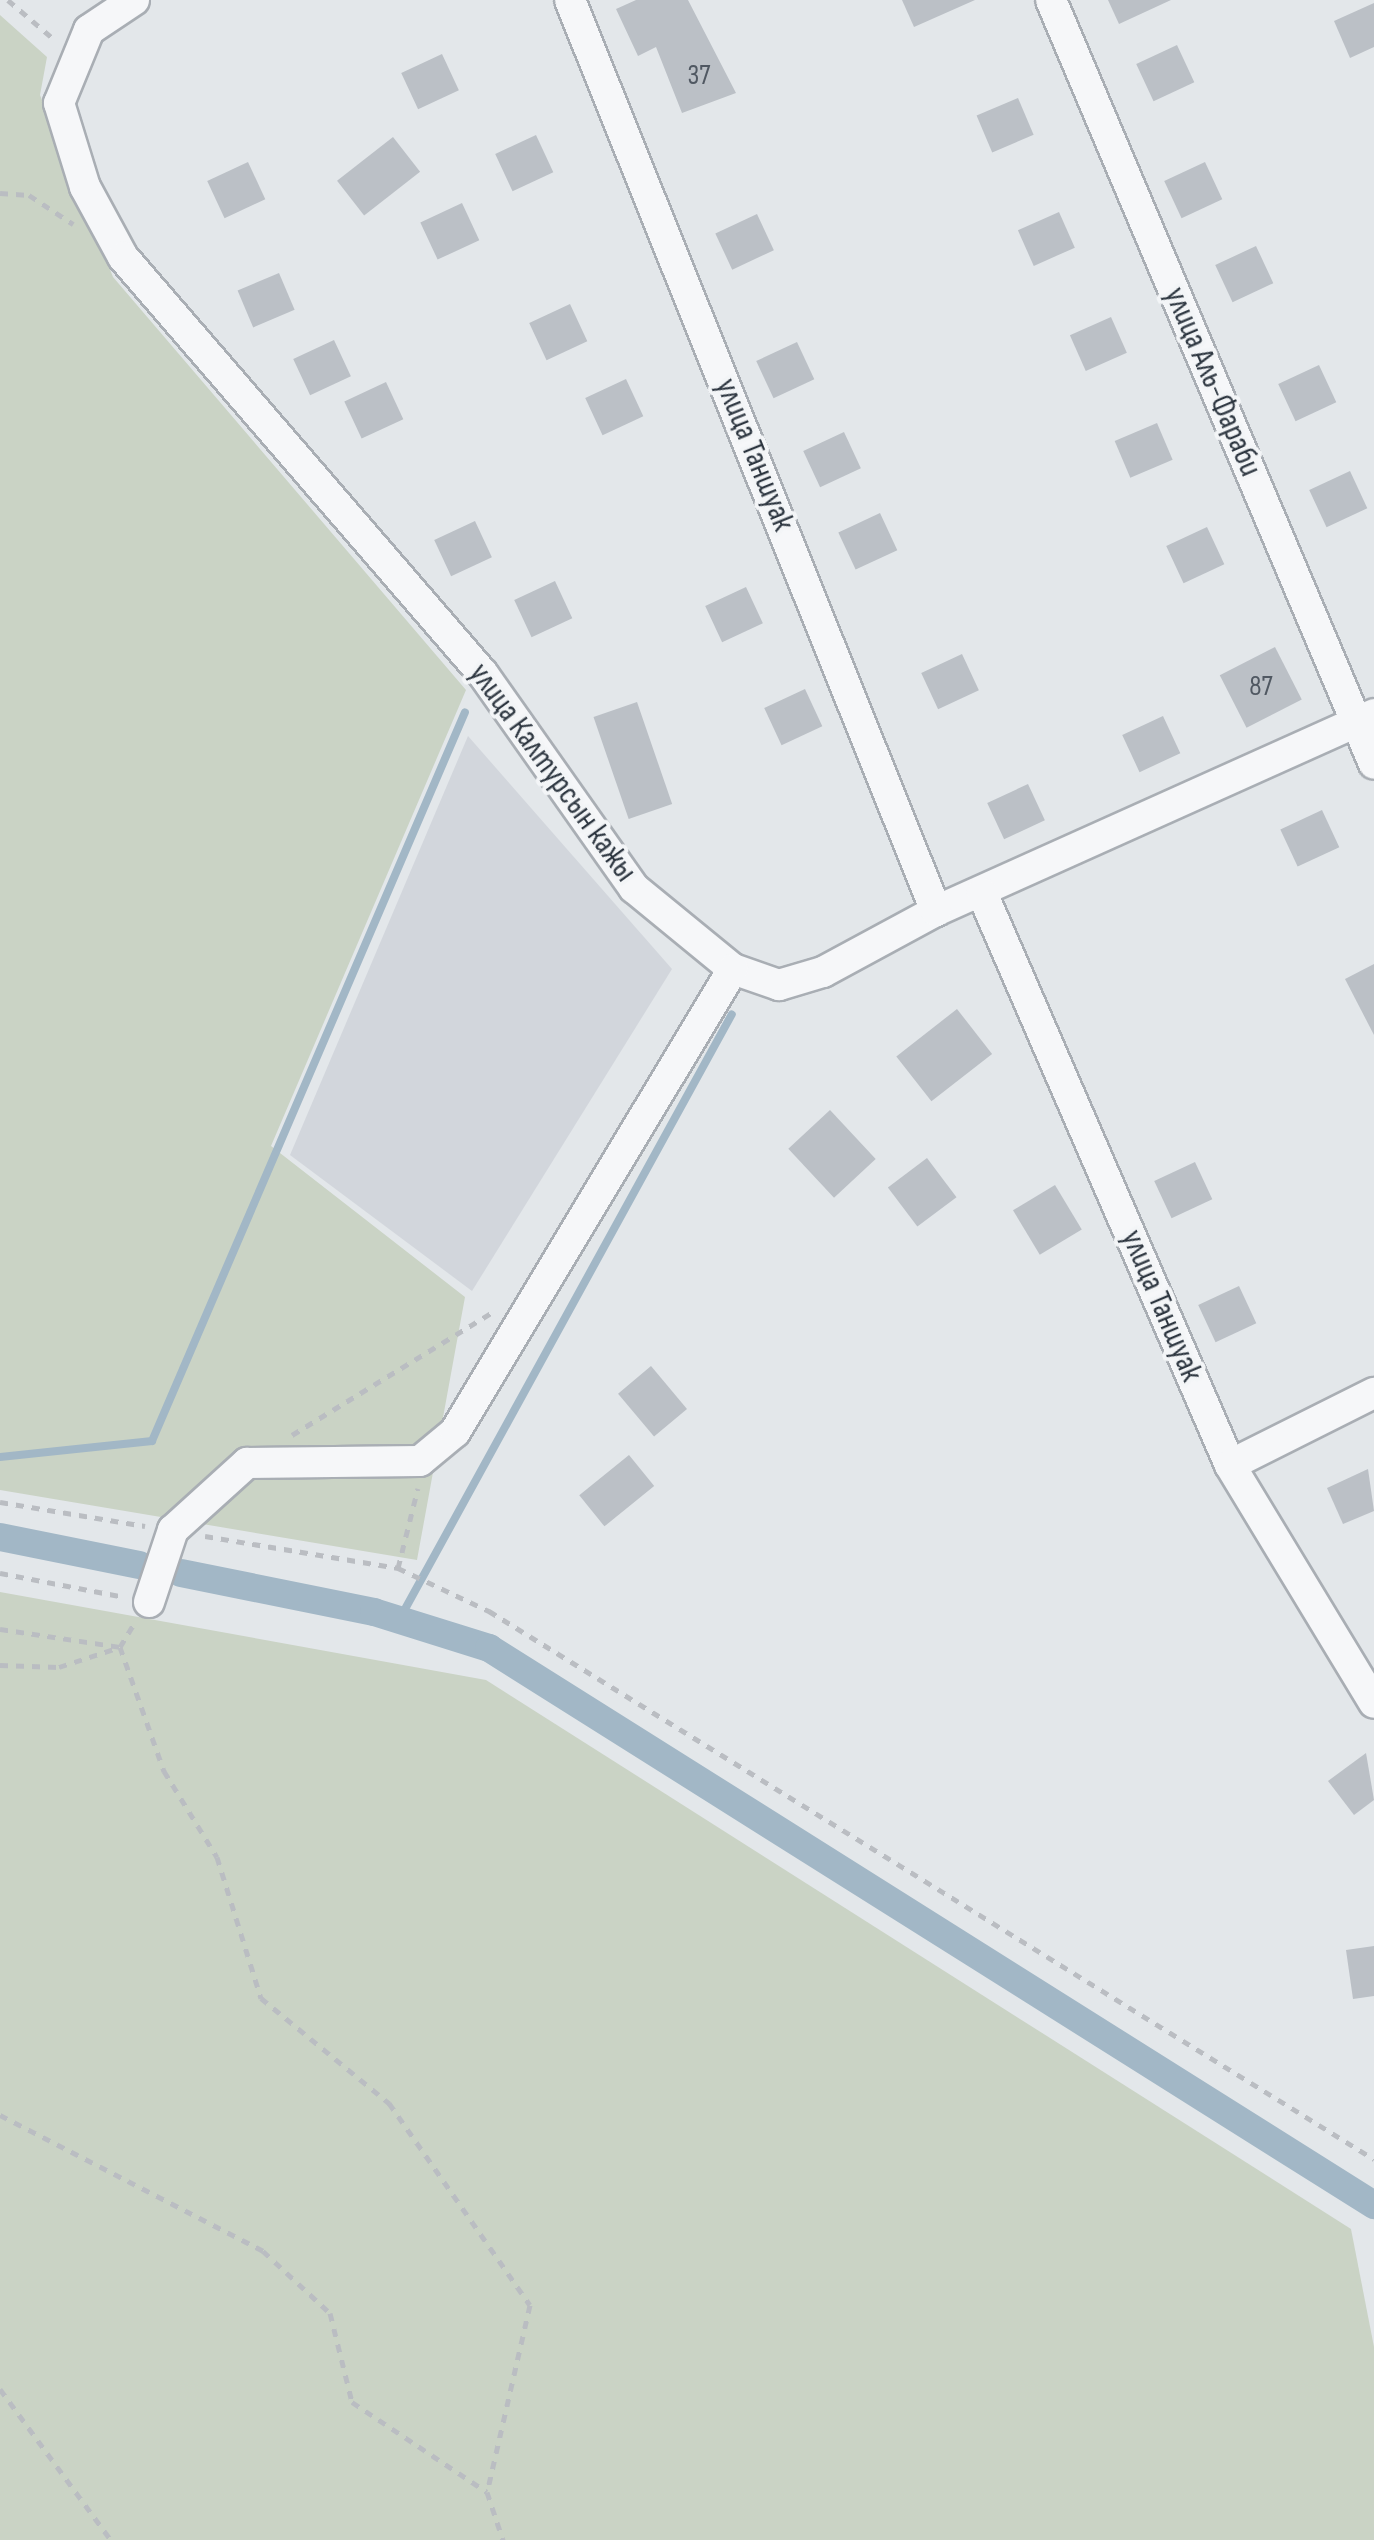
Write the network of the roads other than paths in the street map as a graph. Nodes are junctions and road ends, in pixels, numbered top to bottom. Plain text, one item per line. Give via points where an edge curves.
1 (134, 0) edge
2 (570, 0) edge
3 (1051, 0) edge
4 (1365, 718) edge
5 (1374, 764) edge
6 (982, 892) junction
7 (936, 911) junction
8 (732, 969) junction
9 (1374, 1394) edge
10 (1230, 1465) junction
11 (149, 1602) road end
12 (1374, 1703) edge

1 - 8 street, улица Калтурсын кажы via 89,30 58,104 86,187 123,257 483,674 634,888
2 - 7 street, улица Таншуак
3 - 4 street, улица Аль-Фараби
4 - 5 street, улица Аль-Фараби
4 - 6 street, улица Калтурсын кажы
6 - 7 street, улица Калтурсын кажы
6 - 10 street, улица Таншуак
7 - 8 street, улица Калтурсын кажы via 779,985
8 - 11 street via 454,1432 420,1460 247,1462 173,1530
9 - 10 street
10 - 12 street, улица Таншуак

